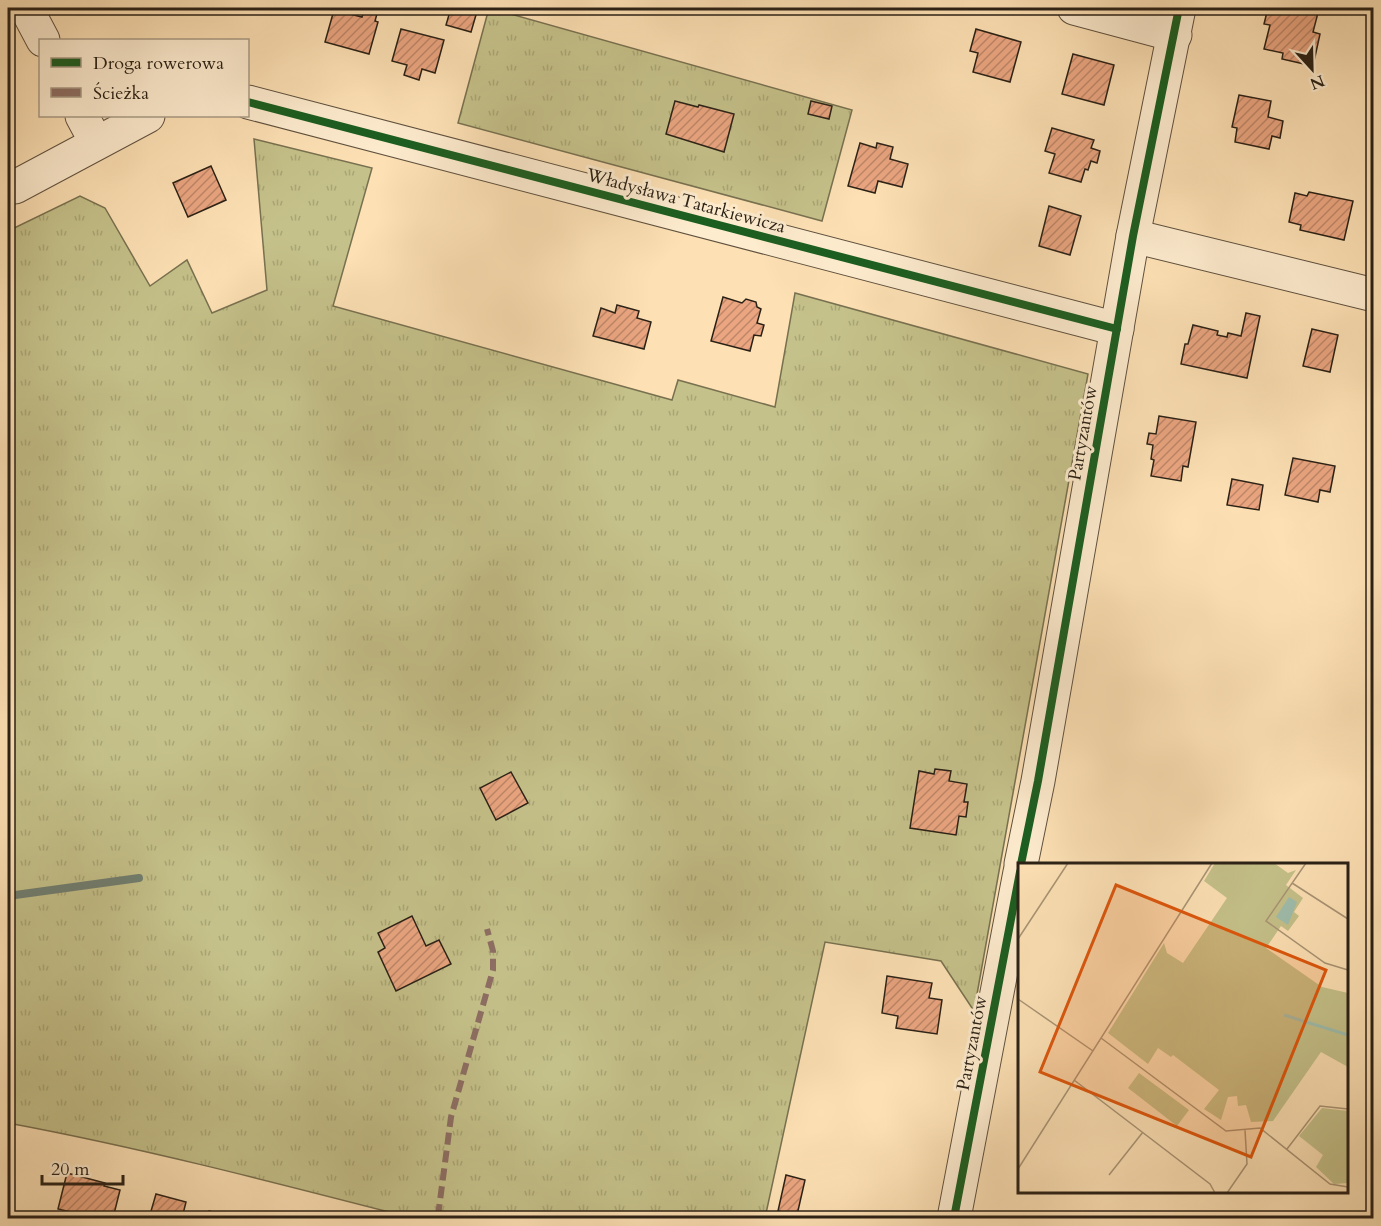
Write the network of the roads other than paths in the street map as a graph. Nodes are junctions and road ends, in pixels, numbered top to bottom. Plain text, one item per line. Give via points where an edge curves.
1 (26, 8) edge
2 (1074, 8) edge
3 (1177, 21) edge
4 (42, 39) edge
5 (249, 102) edge
6 (143, 117) edge
7 (89, 129) edge
8 (8, 185) edge
9 (1133, 236) junction
10 (1374, 295) edge
11 (1117, 329) junction
12 (1021, 863) edge
13 (1018, 882) edge
14 (954, 1218) edge

1 - 4 street
2 - 3 street
3 - 9 street, Partyzantów
5 - 11 street, Władysława Tatarkiewicza
6 - 7 street
7 - 8 street via 15,187
9 - 10 street
9 - 11 street, Partyzantów
11 - 12 street, Partyzantów
13 - 14 street, Partyzantów

